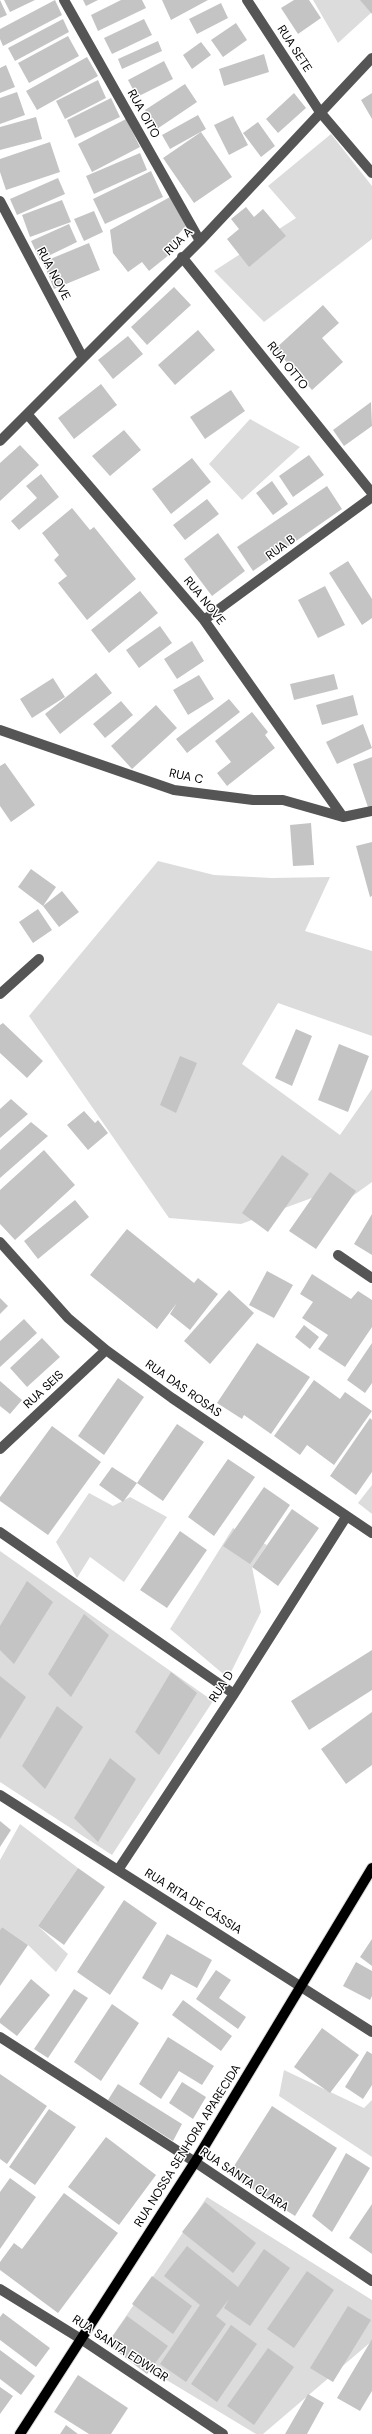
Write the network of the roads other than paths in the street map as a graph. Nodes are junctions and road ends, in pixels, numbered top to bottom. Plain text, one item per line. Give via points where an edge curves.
1 (64, 0) edge
2 (246, 0) edge
3 (372, 58) edge
4 (320, 112) junction
5 (372, 173) edge
6 (0, 201) edge
7 (200, 241) junction
8 (182, 257) junction
9 (84, 358) junction
10 (28, 415) junction
11 (0, 442) edge
12 (372, 492) edge
13 (372, 497) edge
14 (204, 620) junction
15 (0, 730) edge
16 (372, 811) edge
17 (343, 817) junction
18 (39, 959) dead end
19 (0, 994) edge
20 (0, 1242) edge
21 (338, 1255) dead end
22 (372, 1278) edge
23 (106, 1350) junction
24 (0, 1449) edge
25 (346, 1517) junction
26 (0, 1532) edge
27 (372, 1533) edge
28 (234, 1694) junction
29 (0, 1795) edge
30 (372, 1868) edge
31 (118, 1870) junction
32 (300, 1986) junction
33 (372, 2032) edge
34 (0, 2038) edge
35 (195, 2162) junction
36 (372, 2281) edge
37 (0, 2289) edge
38 (81, 2339) junction
39 (20, 2434) edge
40 (223, 2434) edge

1 - 7 street, RUA OITO
2 - 4 street, RUA SETE
3 - 4 street, RUA A
4 - 5 street
4 - 7 street, RUA A
6 - 9 street, RUA NOVE
7 - 8 street, RUA A
8 - 9 street, RUA A
8 - 12 street, RUA OTTO
9 - 10 street, RUA A
10 - 11 street, RUA A
10 - 14 street, RUA NOVE
13 - 14 street, RUA B
14 - 17 street, RUA NOVE
15 - 17 street, RUA C via 174,790 253,800 283,800
16 - 17 street, RUA C
18 - 19 street
20 - 23 street, RUA DAS ROSAS via 68,1318
21 - 22 street
23 - 24 street, RUA SEIS
23 - 25 street, RUA DAS ROSAS
25 - 27 street, RUA DAS ROSAS
25 - 28 street, RUA D
26 - 28 street
28 - 31 street, RUA D
29 - 31 street, RUA RITA DE CÁSSIA
30 - 32 main road, RUA NOSSA SENHORA APARECIDA
31 - 32 street, RUA RITA DE CÁSSIA
32 - 33 street, RUA RITA DE CÁSSIA
32 - 35 main road, RUA NOSSA SENHORA APARECIDA
34 - 35 street, RUA SANTA CLARA
35 - 36 street, RUA SANTA CLARA
35 - 38 main road, RUA NOSSA SENHORA APARECIDA
37 - 38 street, RUA SANTA EDWIGR
38 - 39 main road, RUA NOSSA SENHORA APARECIDA
38 - 40 street, RUA SANTA EDWIGR

